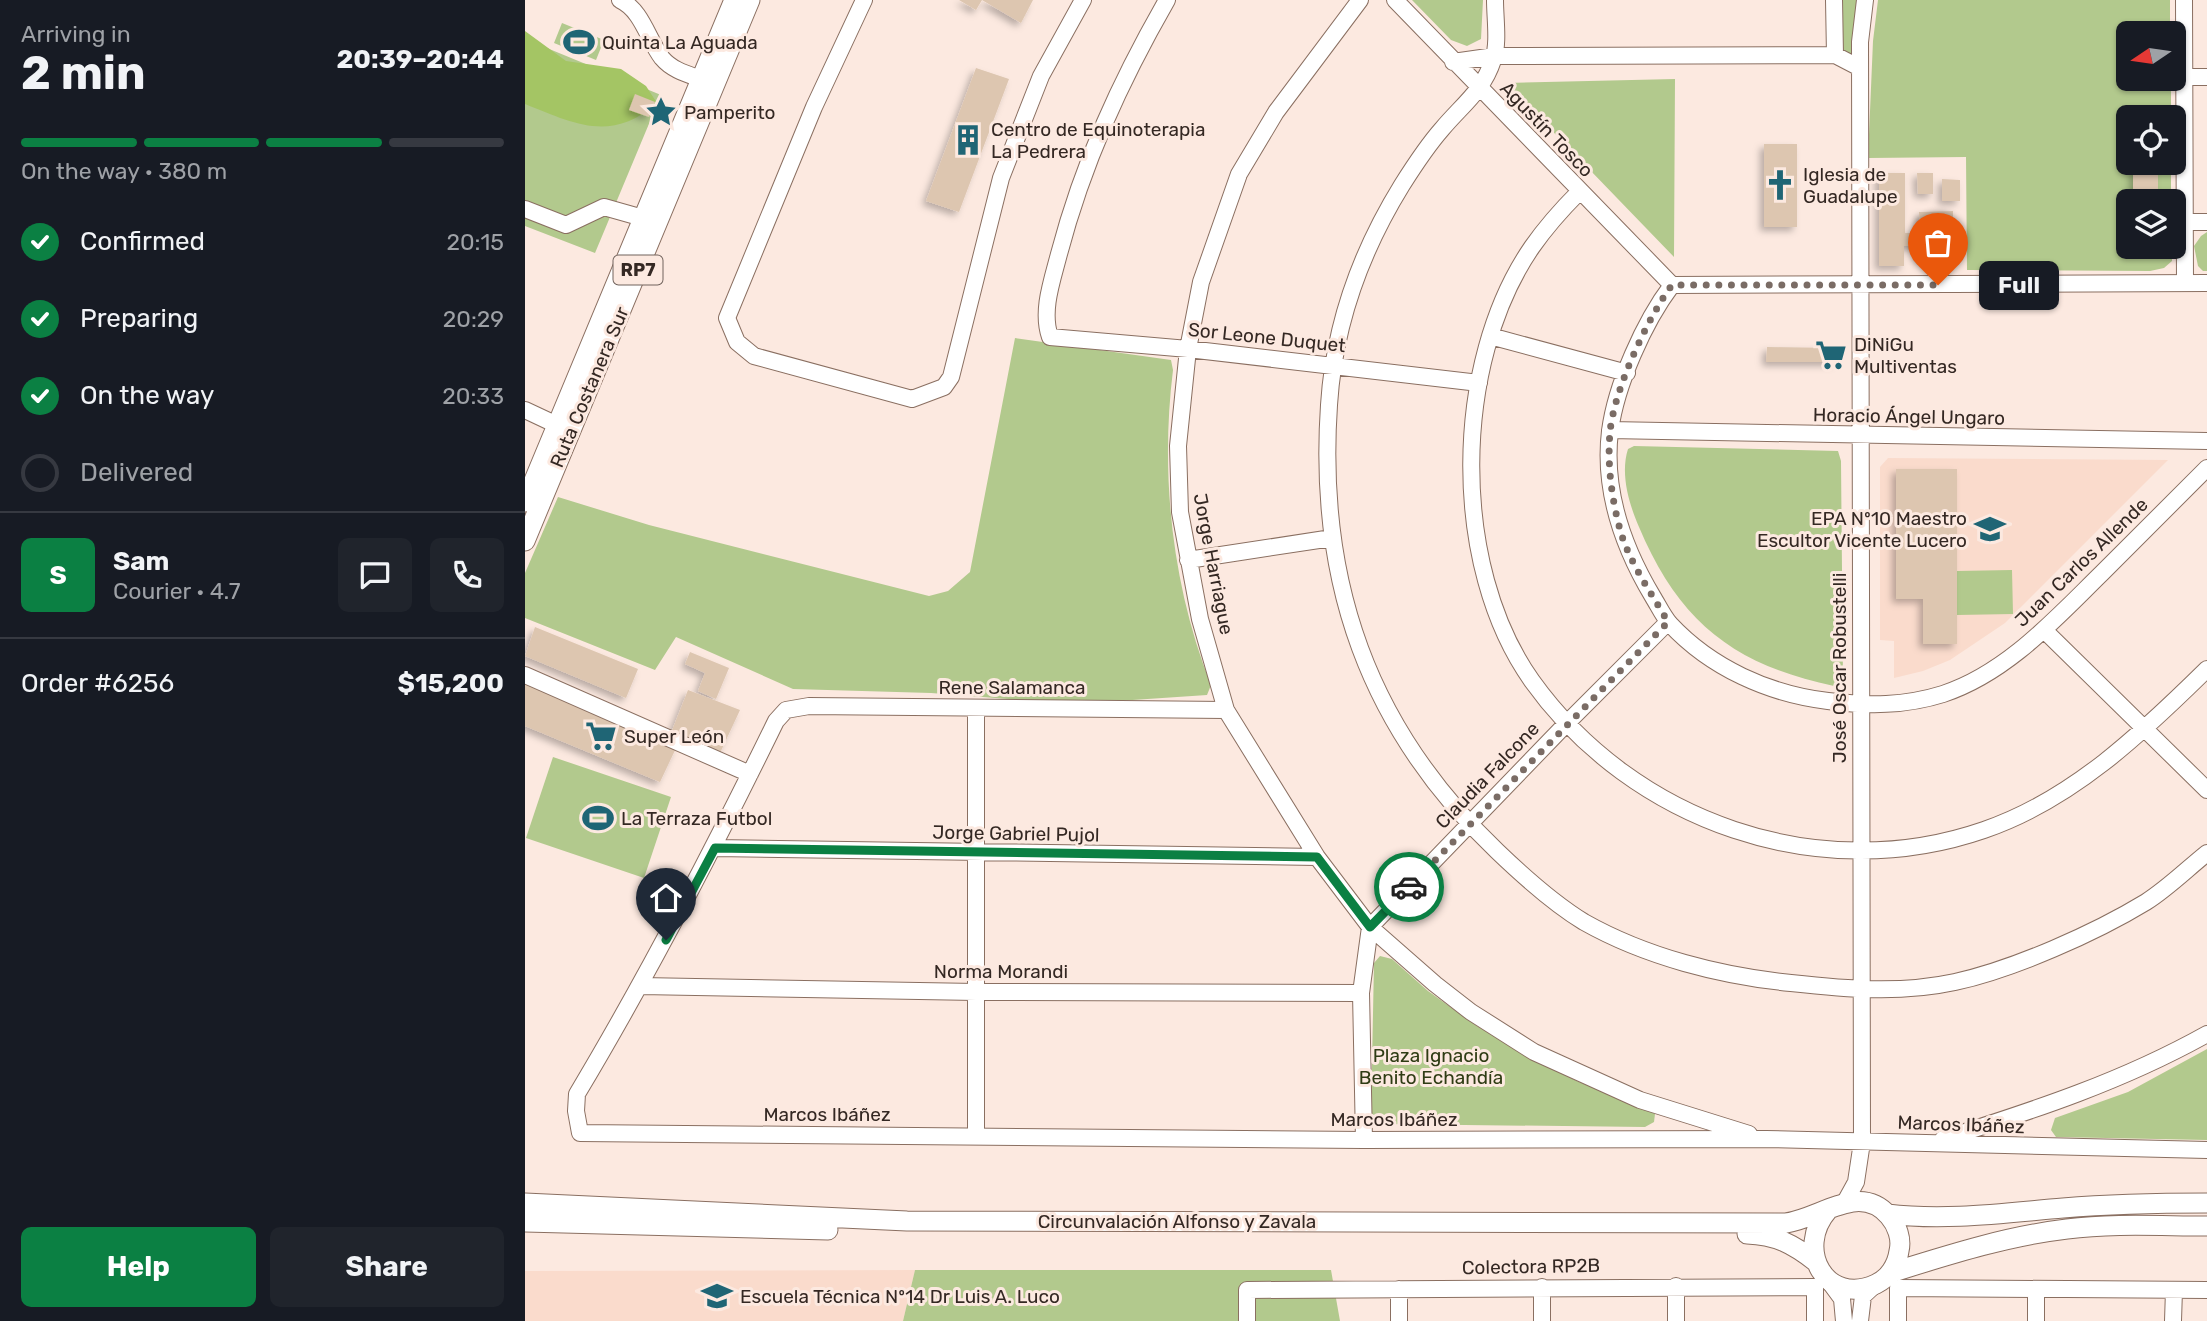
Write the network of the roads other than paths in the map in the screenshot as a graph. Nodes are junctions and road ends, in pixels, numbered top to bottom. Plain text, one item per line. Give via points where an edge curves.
1 (620, 0) edge
2 (734, 0) edge
3 (750, 0) edge
4 (864, 0) edge
5 (1083, 0) edge
6 (1167, 0) edge
7 (1360, 0) edge
8 (1395, 0) edge
9 (1495, 0) edge
10 (1834, 0) edge
11 (1864, 0) edge
12 (2184, 0) edge
13 (2184, 21) edge
14 (1835, 55) junction
15 (1495, 56) junction
16 (1453, 62) junction
17 (1860, 68) junction
18 (2186, 77) edge
19 (2207, 77) edge
20 (701, 79) junction
21 (1480, 90) junction
22 (2185, 91) edge
23 (2185, 189) edge
24 (1579, 192) junction
25 (525, 209) edge
26 (643, 218) junction
27 (2186, 222) edge
28 (2207, 222) edge
29 (2185, 259) edge
30 (2185, 283) junction
31 (2207, 283) edge
32 (1672, 285) junction
33 (1861, 286) junction
34 (1490, 337) junction
35 (1188, 349) junction
36 (1332, 366) junction
37 (1627, 373) junction
38 (1479, 383) junction
39 (525, 410) edge
40 (557, 425) junction
41 (1610, 430) junction
42 (1861, 436) junction
43 (2207, 441) edge
44 (2207, 468) edge
45 (525, 502) edge
46 (1332, 538) junction
47 (525, 541) edge
48 (1188, 560) junction
49 (1668, 622) junction
50 (2044, 630) junction
51 (2207, 669) edge
52 (525, 675) edge
53 (1859, 705) junction
54 (976, 708) junction
55 (1226, 709) junction
56 (1567, 723) junction
57 (2145, 731) junction
58 (750, 774) junction
59 (2207, 790) edge
60 (1469, 825) junction
61 (715, 848) junction
62 (1859, 852) junction
63 (976, 853) junction
64 (2207, 853) edge
65 (1317, 857) junction
66 (1370, 927) junction
67 (641, 986) junction
68 (1860, 991) junction
69 (976, 992) junction
70 (1361, 993) junction
71 (2207, 1034) edge
72 (976, 1136) junction
73 (1766, 1139) junction
74 (1364, 1140) junction
75 (1862, 1142) junction
76 (1932, 1143) junction
77 (2207, 1150) edge
78 (1859, 1169) junction
79 (525, 1203) edge
80 (2207, 1203) edge
81 (1837, 1206) junction
82 (1879, 1208) junction
83 (525, 1222) edge
84 (2207, 1226) edge
85 (1819, 1276) junction
86 (1888, 1282) junction
87 (1677, 1286) junction
88 (1542, 1287) junction
89 (1399, 1289) junction
90 (2036, 1289) junction
91 (2174, 1290) junction
92 (2207, 1290) edge
93 (1247, 1321) edge
94 (1399, 1321) edge
95 (1542, 1321) edge
96 (1676, 1321) edge
97 (1815, 1321) edge
98 (1844, 1321) edge
99 (1860, 1321) edge
100 (1898, 1321) edge
101 (2036, 1321) edge
102 (2173, 1321) edge

1 - 20 street via 635,13 663,59
2 - 20 main road, Ruta Costanera Sur / RP7
3 - 47 main road, Ruta Costanera Sur / RP7
4 - 5 street via 814,107 727,318 737,342 754,356 912,399 944,387 951,377 1001,178 1041,76
6 - 35 street, Sor Leone Duquet via 1089,155 1044,321 1050,337
7 - 35 street, Jorge Harriague via 1276,112 1239,174 1201,282
8 - 16 street, Agustín Tosco
9 - 15 street
10 - 14 street
11 - 17 street, José Oscar Robustelli
12 - 13 street
14 - 15 street
14 - 17 street
15 - 16 street
15 - 21 street
16 - 21 street, Agustín Tosco
17 - 33 street, José Oscar Robustelli
18 - 19 street
20 - 26 main road, Ruta Costanera Sur / RP7
21 - 24 street, Agustín Tosco
21 - 36 street via 1441,129 1371,240 1346,302
22 - 23 street
24 - 32 street, Agustín Tosco
24 - 34 street via 1530,249
25 - 26 street via 566,225 604,207
26 - 40 main road, Ruta Costanera Sur / RP7
27 - 28 street
29 - 30 street
30 - 31 street
30 - 33 street
32 - 33 street
32 - 37 street via 1655,308
33 - 42 street, José Oscar Robustelli
34 - 37 street
34 - 38 street
35 - 36 street, Sor Leone Duquet
35 - 48 street, Jorge Harriague via 1177,480
36 - 38 street, Sor Leone Duquet
36 - 46 street via 1327,447
37 - 41 street
38 - 56 street via 1470,444 1472,502 1483,568 1514,649
39 - 40 street
40 - 45 main road, Ruta Costanera Sur / RP7
41 - 42 street, Horacio Ángel Ungaro
41 - 49 street via 1610,480 1622,534
42 - 43 street, Horacio Ángel Ungaro
42 - 53 street, José Oscar Robustelli
44 - 50 street, Juan Carlos Allende
46 - 48 street
46 - 60 street via 1350,618 1374,687 1415,759
48 - 55 street, Jorge Harriague
49 - 53 street, Juan Carlos Allende via 1724,667 1762,686 1803,698
49 - 56 street, Claudia Falcone
50 - 53 street, Juan Carlos Allende via 1983,675 1946,693 1910,703
50 - 57 street
51 - 57 street
52 - 58 street
53 - 62 street, José Oscar Robustelli
54 - 55 street, Rene Salamanca
54 - 58 street, Rene Salamanca via 798,706 776,721
54 - 63 street
55 - 65 street, Jorge Harriague
56 - 60 street, Claudia Falcone
56 - 62 street via 1625,774 1682,810 1727,830 1776,843
57 - 59 street
57 - 62 street via 2077,782 1985,830 1907,850
58 - 61 street
60 - 66 street, Claudia Falcone
60 - 68 street via 1520,873 1581,920 1623,941 1718,971
61 - 63 street, Jorge Gabriel Pujol
61 - 67 street
62 - 68 street, José Oscar Robustelli
63 - 65 street, Jorge Gabriel Pujol
63 - 69 street
64 - 68 street via 2148,901 2019,962 1956,982
65 - 66 street, Jorge Harriague
66 - 70 street
66 - 73 street, Jorge Harriague via 1453,998 1534,1052 1640,1100
67 - 69 street, Norma Morandi
67 - 72 street, Marcos Ibáñez via 577,1094 580,1133
68 - 75 street, José Oscar Robustelli
69 - 70 street, Norma Morandi
69 - 72 street
70 - 74 street
71 - 76 street via 2153,1064 2061,1102
72 - 74 street, Marcos Ibáñez
73 - 74 street, Marcos Ibáñez
73 - 75 street, Marcos Ibáñez
75 - 76 street, Marcos Ibáñez
75 - 78 street, José Oscar Robustelli
76 - 77 street, Marcos Ibáñez
78 - 81 street via 1852,1193
78 - 82 street
79 - 81 main road, Circunvalación Alfonso y Zavala via 920,1221 1786,1223
80 - 82 main road via 2118,1203 1919,1218
81 - 82 main road
81 - 85 main road via 1813,1234
82 - 86 main road via 1898,1231 1900,1246
83 - 85 main road, Circunvalación Alfonso y Zavala via 1033,1234 1622,1230 1770,1235 1795,1245
84 - 86 main road via 2066,1229 1976,1247
85 - 86 main road via 1850,1289
85 - 87 street, Colectora RP2B
85 - 97 street
85 - 98 street via 1842,1299
86 - 90 street
86 - 99 street via 1863,1296
86 - 100 street
87 - 88 street, Colectora RP2B
87 - 96 street
88 - 89 street, Colectora RP2B
88 - 95 street
89 - 93 street, Colectora RP2B via 1247,1290
89 - 94 street
90 - 91 street
90 - 101 street
91 - 92 street
91 - 102 street

